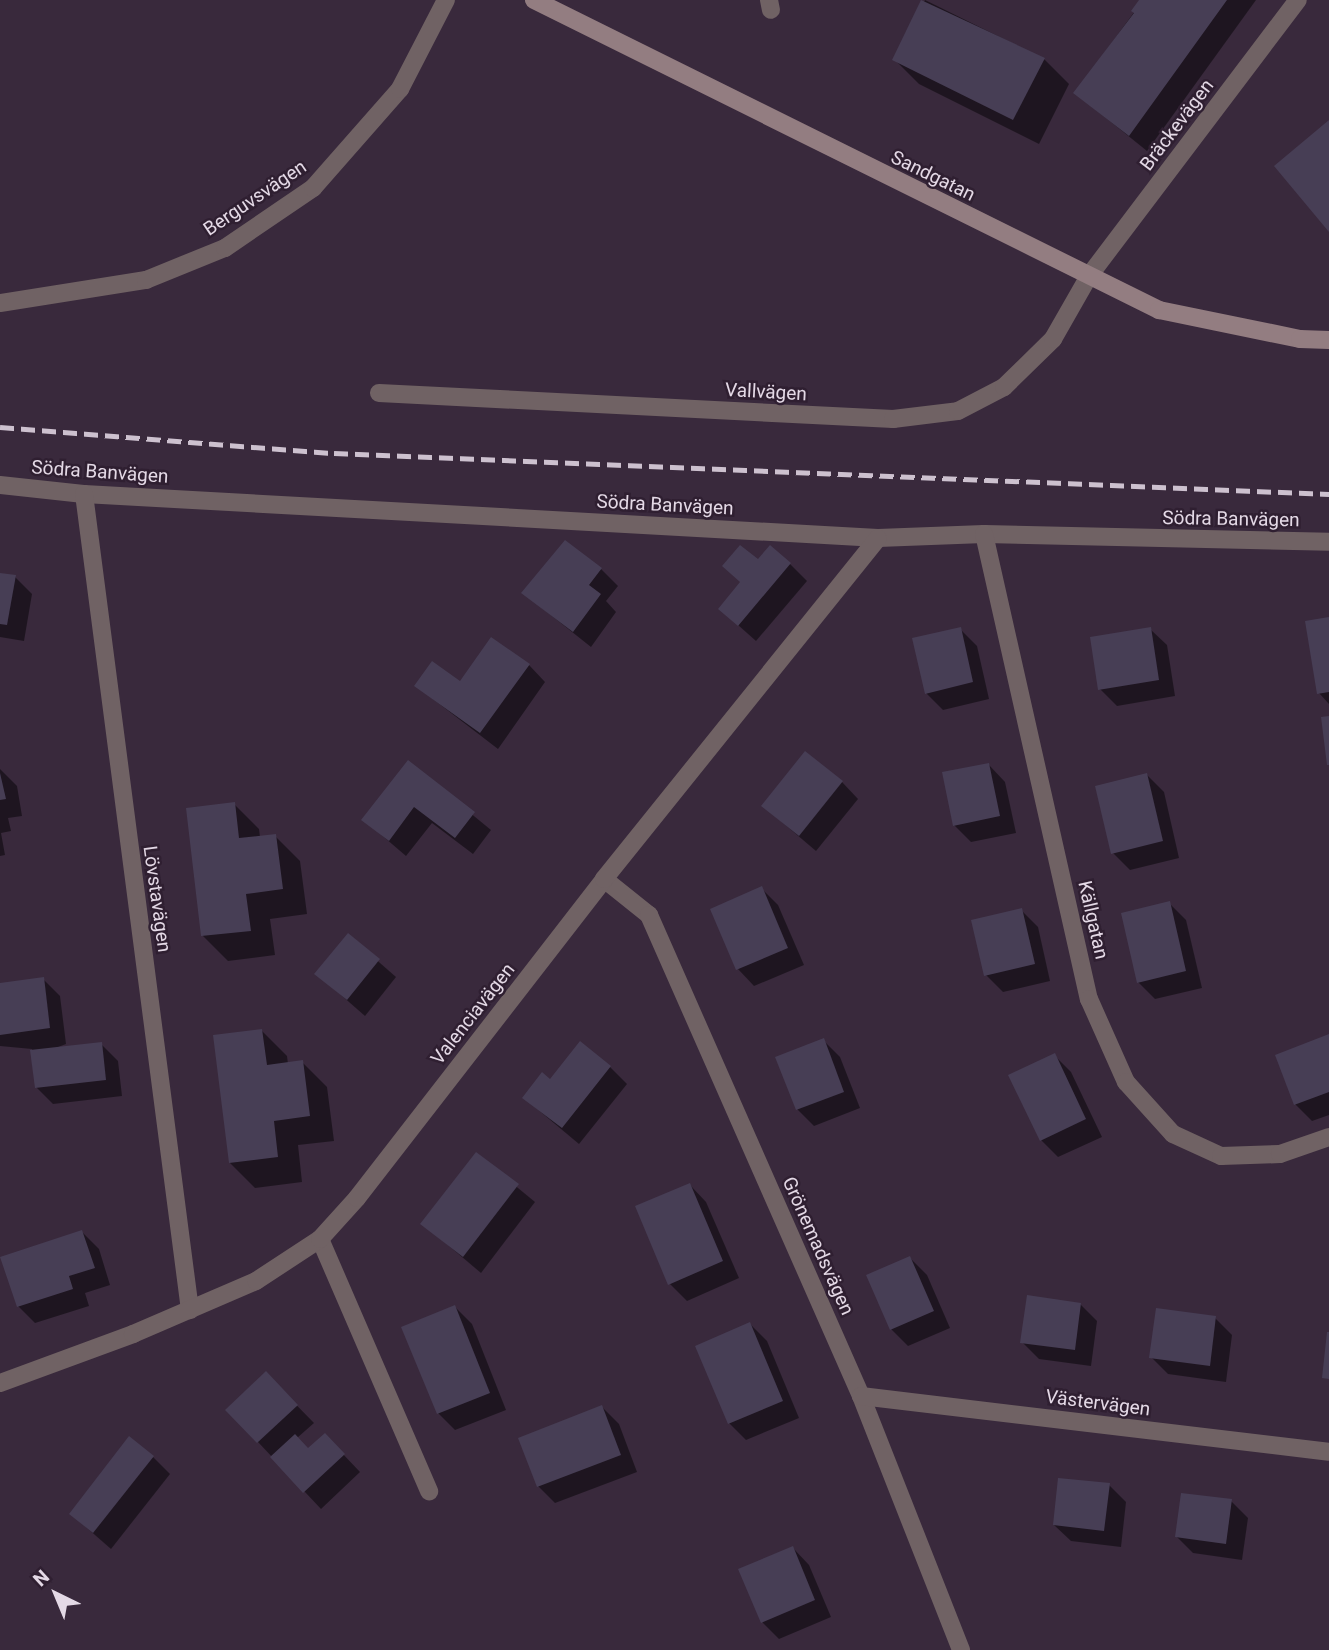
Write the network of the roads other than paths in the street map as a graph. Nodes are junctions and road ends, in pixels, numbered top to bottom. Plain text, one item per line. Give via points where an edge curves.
1 (446, 0) edge
2 (534, 0) edge
3 (1298, 0) edge
4 (1089, 276) junction
5 (0, 303) edge
6 (1329, 340) edge
7 (379, 393) dead end
8 (0, 485) edge
9 (84, 494) junction
10 (984, 534) junction
11 (878, 538) junction
12 (1329, 542) edge
13 (604, 879) junction
14 (1329, 1137) edge
15 (320, 1239) junction
16 (190, 1310) junction
17 (0, 1383) edge
18 (861, 1396) junction
19 (1329, 1452) edge
20 (429, 1492) dead end
21 (961, 1650) edge

1 - 5 street, Berguvsvägen via 400,89 302,195 225,248 146,280
2 - 4 main road, Sandgatan
3 - 4 street, Bräckevägen
4 - 6 main road, Sandgatan via 1184,316 1300,340
4 - 7 street, Vallvägen via 1053,339 1004,387 958,411 893,419
8 - 9 street, Södra Banvägen
9 - 11 street, Södra Banvägen
9 - 16 street, Lövstavägen
10 - 11 street, Södra Banvägen
10 - 12 street, Södra Banvägen
10 - 14 street, Källgatan via 1089,999 1126,1082 1173,1134 1221,1156 1280,1154
11 - 13 street, Valenciavägen
13 - 15 street, Valenciavägen via 357,1198
13 - 18 street, Grönemadsvägen via 649,915
15 - 16 street, Valenciavägen via 256,1281
15 - 20 street
16 - 17 street, Valenciavägen
18 - 19 street, Västervägen
18 - 21 street, Grönemadsvägen

